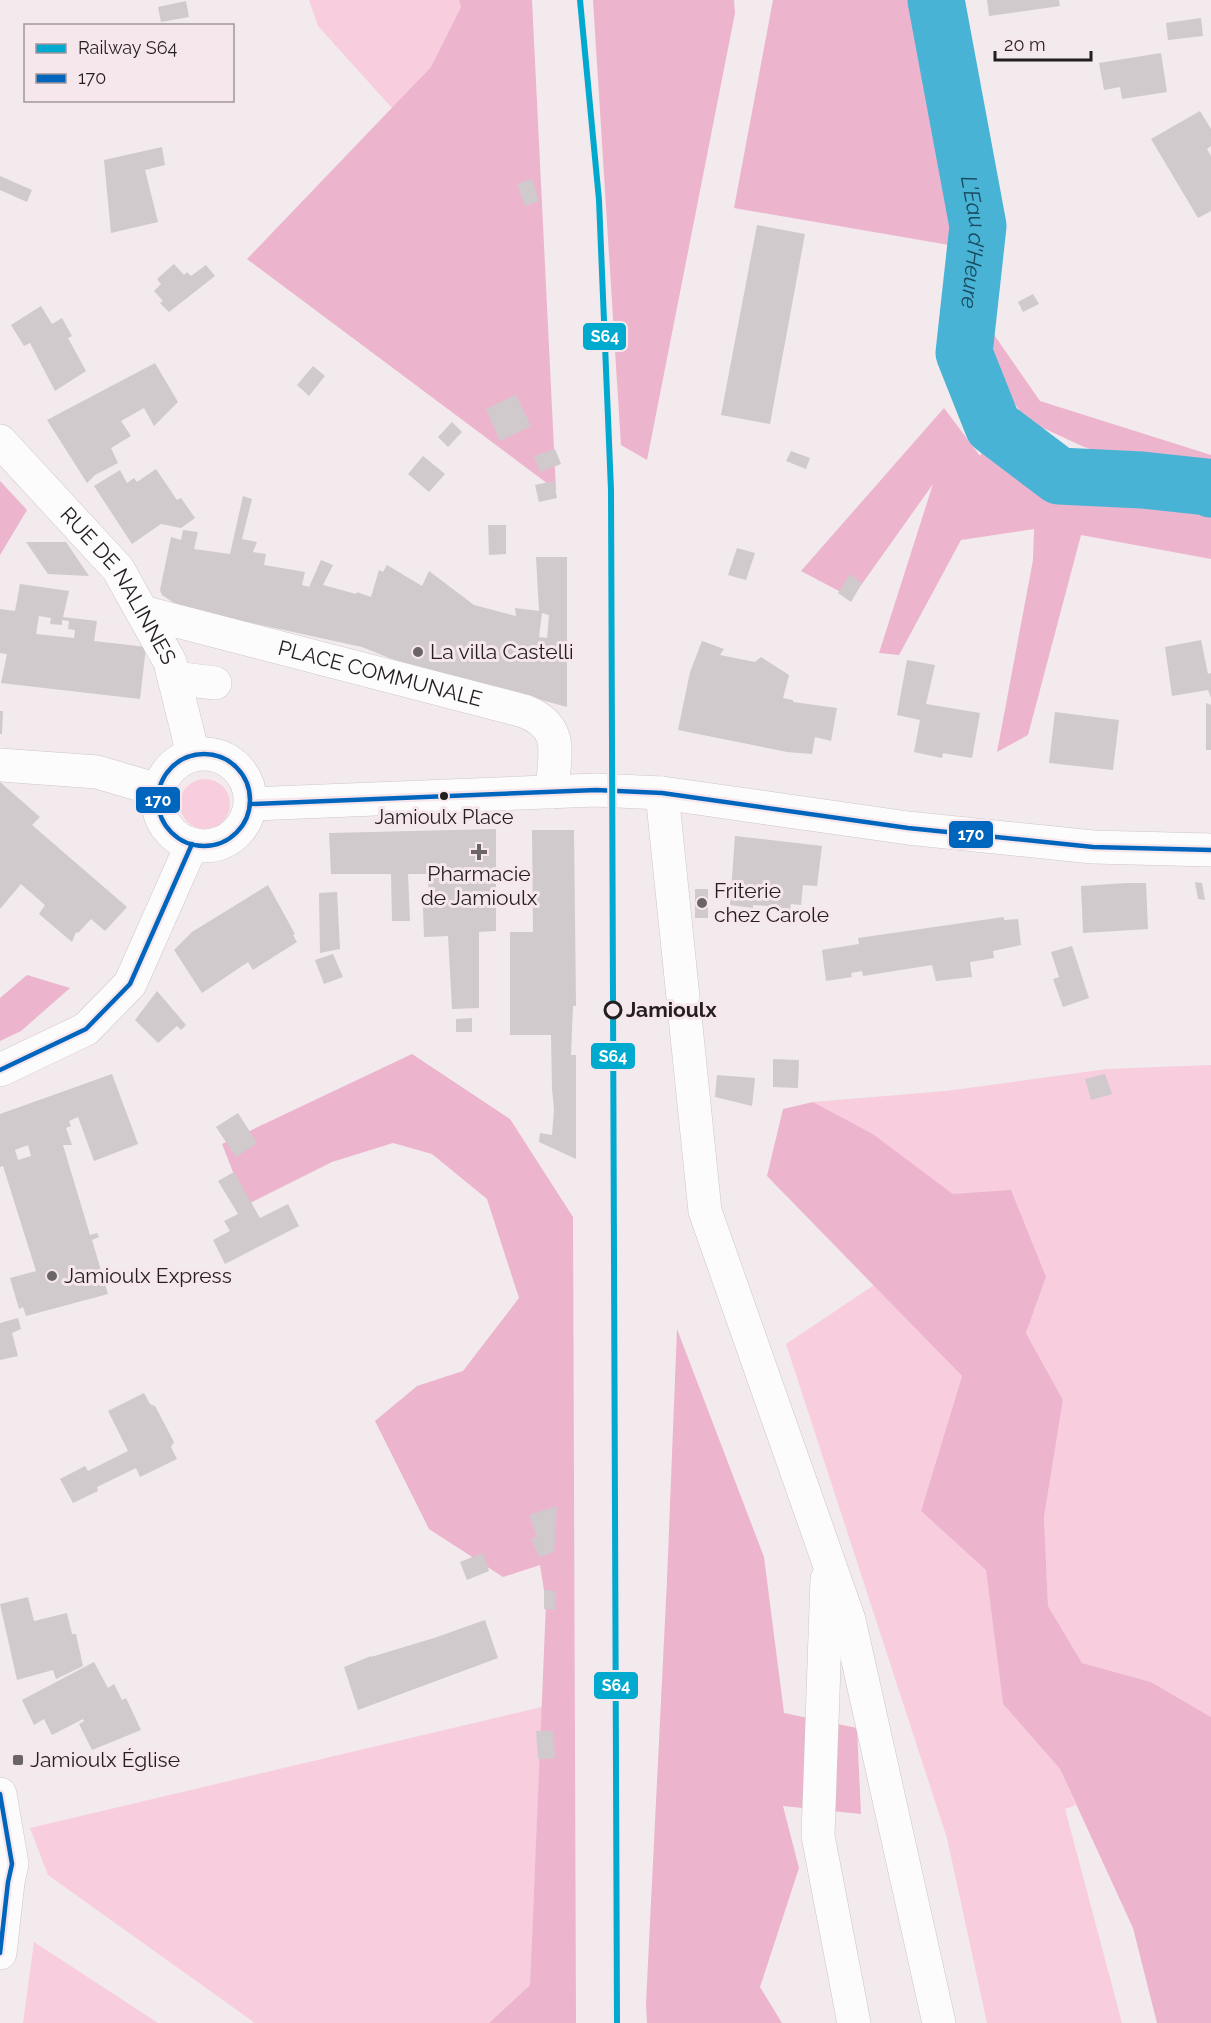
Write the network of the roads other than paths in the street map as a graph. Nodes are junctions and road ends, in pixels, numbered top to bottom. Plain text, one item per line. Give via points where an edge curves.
1 (0, 441) edge
2 (142, 612) junction
3 (174, 678) junction
4 (215, 683) dead end
5 (193, 754) junction
6 (0, 765) edge
7 (158, 790) junction
8 (552, 792) junction
9 (662, 793) junction
10 (250, 804) junction
11 (192, 844) junction
12 (1211, 850) edge
13 (0, 1070) edge
14 (828, 1559) junction
15 (0, 1794) edge
16 (0, 1953) edge
17 (854, 2023) edge
18 (939, 2023) edge

1 - 2 street, RUE DE NALINNES via 118,569
2 - 3 street, RUE DE NALINNES via 170,662
2 - 8 street, PLACE COMMUNALE via 539,717 555,739
3 - 4 street
3 - 5 street, RUE DE NALINNES
5 - 7 street via 171,766
5 - 10 street via 214,754 236,766 249,785
6 - 7 street via 97,772
7 - 11 street via 161,820 180,842
8 - 9 street
8 - 10 street
9 - 12 street via 908,828 1059,844
9 - 14 street via 705,1210
10 - 11 street via 242,827 222,844
11 - 13 street via 130,984 86,1029
14 - 17 street via 818,1836
14 - 18 street via 849,1620
15 - 16 street via 12,1864

